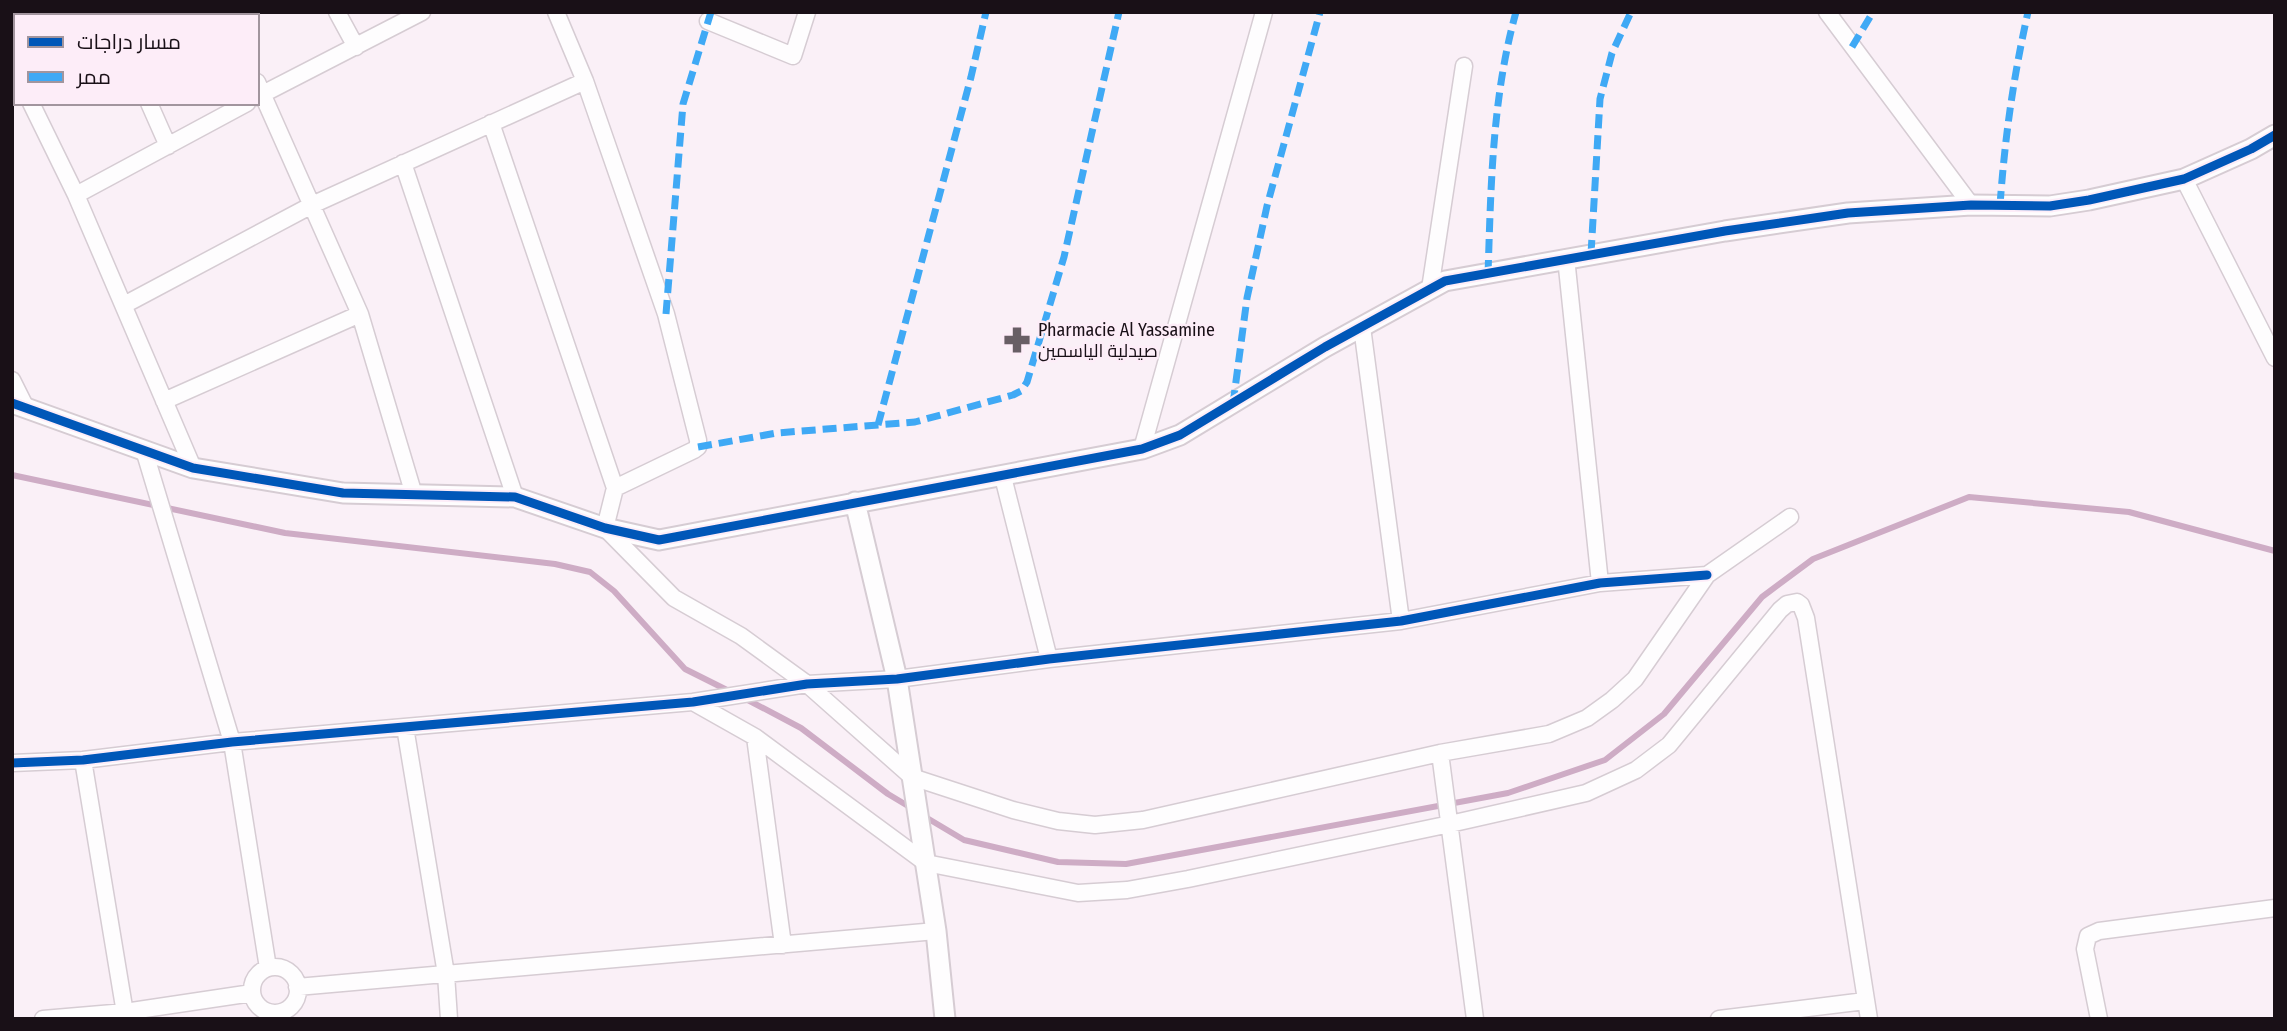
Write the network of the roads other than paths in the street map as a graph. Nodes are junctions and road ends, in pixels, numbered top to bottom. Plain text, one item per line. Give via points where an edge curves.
1 (337, 12) edge
2 (422, 12) edge
3 (556, 12) edge
4 (807, 12) edge
5 (1264, 12) edge
6 (1827, 12) edge
7 (708, 21) dead end
8 (356, 47) junction
9 (1464, 66) dead end
10 (585, 80) junction
11 (259, 91) edge
12 (32, 105) edge
13 (150, 105) edge
14 (243, 105) edge
15 (491, 123) junction
16 (2275, 135) edge
17 (168, 146) junction
18 (403, 163) junction
19 (2184, 179) junction
20 (76, 195) junction
21 (312, 205) junction
22 (1971, 205) junction
23 (1566, 258) junction
24 (1430, 289) junction
25 (124, 305) junction
26 (360, 314) junction
27 (1362, 327) junction
28 (2275, 358) edge
29 (12, 380) edge
30 (164, 401) junction
31 (19, 405) edge
32 (1142, 449) junction
33 (144, 450) junction
34 (193, 468) junction
35 (1003, 477) junction
36 (615, 488) junction
37 (414, 495) junction
38 (515, 497) junction
39 (855, 502) junction
40 (1790, 517) dead end
41 (605, 528) junction
42 (1707, 575) junction
43 (1600, 583) junction
44 (1401, 621) junction
45 (1049, 659) junction
46 (897, 679) junction
47 (807, 684) junction
48 (693, 702) junction
49 (405, 727) junction
50 (755, 737) junction
51 (232, 741) junction
52 (1440, 752) junction
53 (83, 760) junction
54 (12, 762) edge
55 (914, 785) junction
56 (1449, 820) junction
57 (924, 854) junction
58 (2275, 908) edge
59 (936, 931) junction
60 (783, 945) junction
61 (268, 968) junction
62 (446, 974) junction
63 (297, 987) junction
64 (252, 993) junction
65 (1865, 1001) junction
66 (126, 1015) edge
67 (281, 1015) edge
68 (1776, 1015) edge
69 (43, 1019) edge
70 (449, 1019) edge
71 (945, 1019) edge
72 (1475, 1019) edge
73 (1719, 1019) edge
74 (1868, 1019) edge
75 (2099, 1019) edge

1 - 8 street
2 - 8 street
3 - 10 street
4 - 7 street via 793,56
5 - 32 street
6 - 22 street
8 - 11 street
9 - 24 street
10 - 15 street
10 - 36 street via 666,314 698,440 694,450
11 - 21 street
12 - 20 street
13 - 17 street
14 - 17 street
15 - 18 street
15 - 36 street
16 - 19 street
17 - 20 street
18 - 21 street
18 - 38 street
19 - 22 street via 2050,206
19 - 28 street
20 - 25 street
21 - 25 street
21 - 26 street
22 - 23 street via 1848,213
23 - 24 street via 1445,281
23 - 43 street
24 - 27 street
25 - 30 street
26 - 30 street
26 - 37 street
27 - 32 street via 1180,435
27 - 44 street
29 - 31 street
30 - 34 street
31 - 33 street
32 - 35 street
33 - 34 street
33 - 51 street
34 - 37 street via 343,493
35 - 39 street
35 - 45 street
36 - 41 street
37 - 38 street
38 - 41 street
39 - 41 street via 659,540
39 - 46 street
40 - 42 street
41 - 47 street via 674,598 741,636
42 - 43 street
42 - 52 street via 1635,679 1587,718 1549,734
43 - 44 street
44 - 45 street
45 - 46 street
46 - 47 street
46 - 55 street
47 - 48 street
47 - 55 street
48 - 49 street
48 - 50 street
49 - 51 street
49 - 62 street
50 - 57 street
50 - 60 street
51 - 53 street
51 - 61 street
52 - 55 street via 1143,820 1095,825 1058,821
52 - 56 street
53 - 54 street
53 - 66 street
55 - 57 street
56 - 57 street via 1127,890 1078,893
56 - 65 street via 1586,793 1636,770 1669,745 1780,610 1797,602 1806,618
56 - 72 street
57 - 59 street
58 - 75 street via 2088,936 2085,948
59 - 60 street
59 - 71 street
60 - 62 street
61 - 63 street via 290,973
61 - 64 street via 255,978
62 - 63 street
62 - 70 street
63 - 67 street via 294,1002
64 - 66 street
64 - 67 street via 259,1007
65 - 68 street
65 - 74 street
66 - 69 street
68 - 73 street

